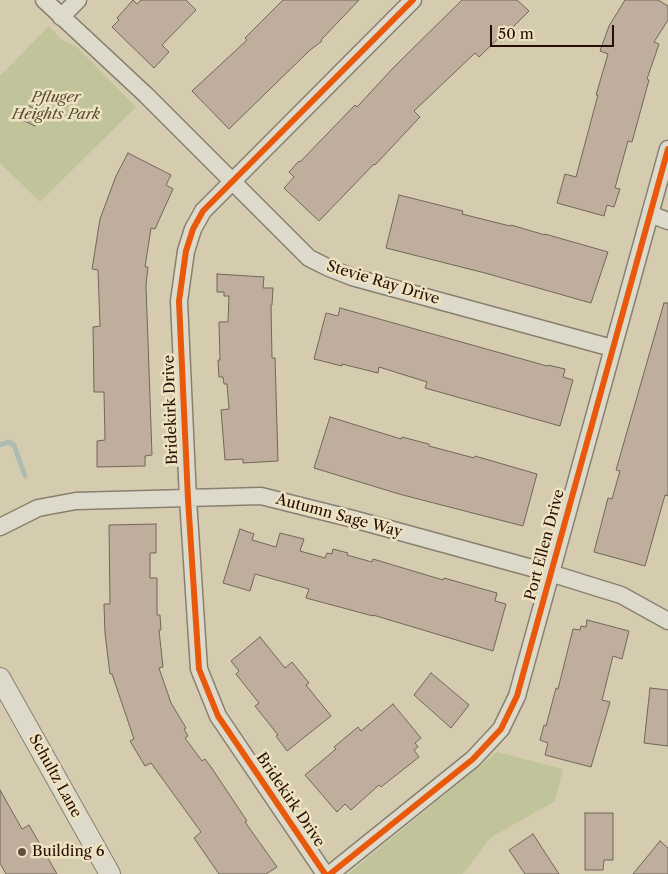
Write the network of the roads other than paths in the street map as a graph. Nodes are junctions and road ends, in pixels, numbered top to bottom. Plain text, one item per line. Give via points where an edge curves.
1 (44, 0) edge
2 (78, 0) edge
3 (413, 0) edge
4 (61, 17) junction
5 (668, 149) edge
6 (231, 182) junction
7 (650, 214) junction
8 (668, 221) edge
9 (612, 348) junction
10 (188, 498) junction
11 (0, 528) edge
12 (550, 573) junction
13 (668, 621) edge
14 (0, 678) edge
15 (110, 874) edge
16 (324, 874) edge
17 (330, 874) edge

1 - 4 street, Stevie Ray Drive
2 - 4 street
3 - 6 street, Bridekirk Drive
4 - 6 street, Stevie Ray Drive via 146,96
5 - 7 street, Port Ellen Drive
6 - 9 street, Stevie Ray Drive via 309,258 329,268
6 - 10 street, Bridekirk Drive via 203,211 193,229 186,251 179,301
7 - 8 street
7 - 9 street, Port Ellen Drive
9 - 12 street, Port Ellen Drive
10 - 11 street, Autumn Sage Way via 76,501 38,508
10 - 12 street, Autumn Sage Way via 261,496
10 - 16 street, Bridekirk Drive via 199,669 218,716
12 - 13 street, Autumn Sage Way via 621,595
12 - 17 street, Port Ellen Drive via 517,696 501,729 473,759
14 - 15 street, Schultz Lane

